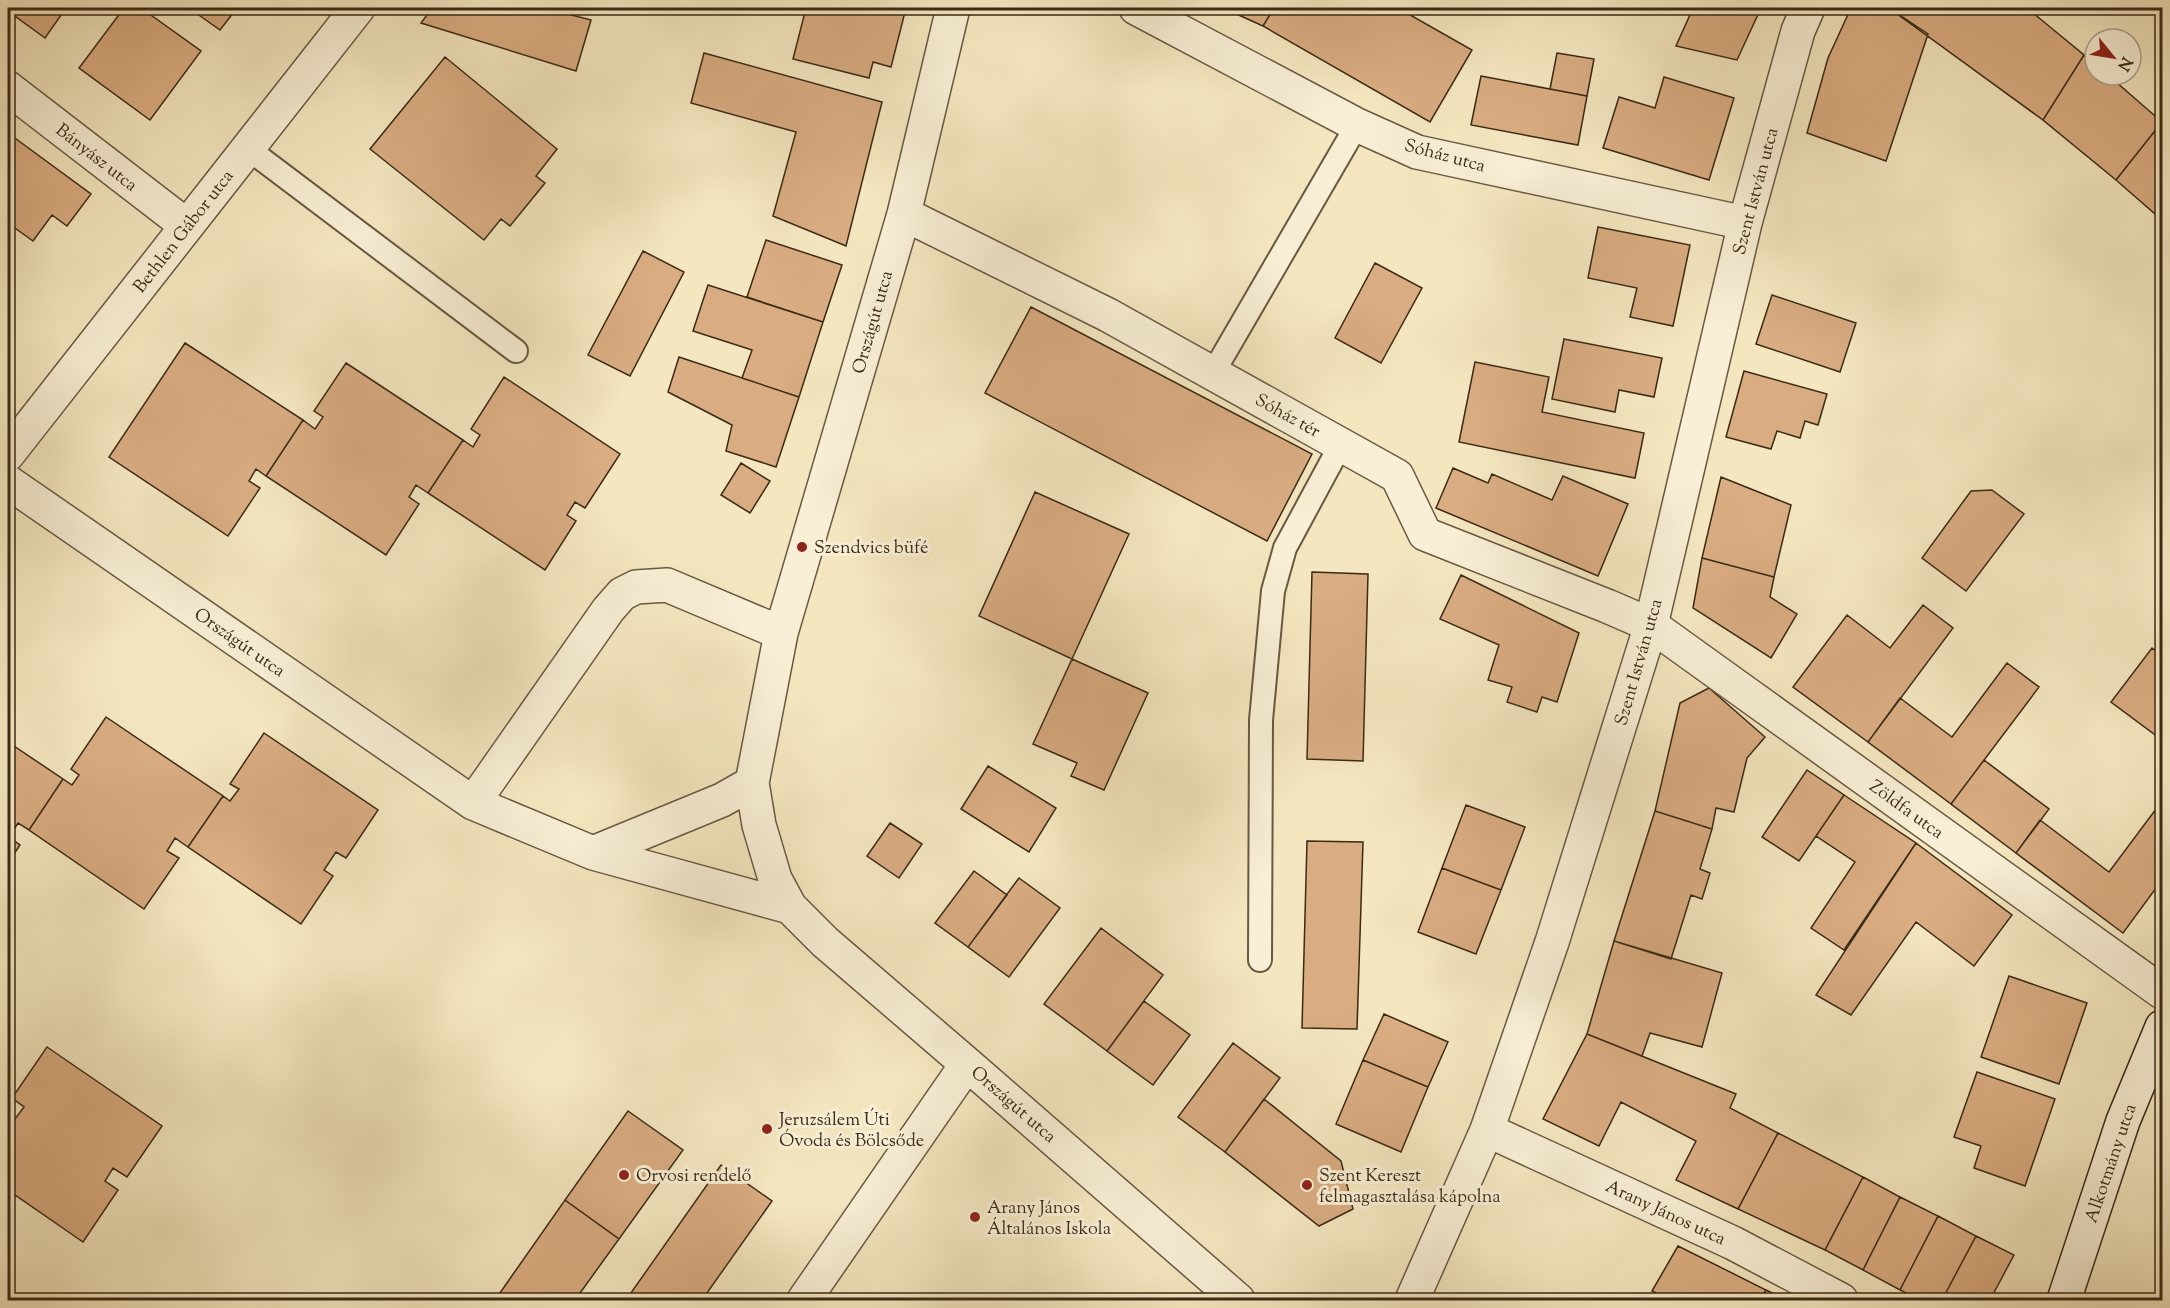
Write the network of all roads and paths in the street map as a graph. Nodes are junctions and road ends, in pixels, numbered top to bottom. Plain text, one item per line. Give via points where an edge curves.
1 (358, 8) edge
2 (953, 8) edge
3 (1136, 8) edge
4 (1808, 8) edge
5 (8, 88) edge
6 (1357, 124) junction
7 (248, 148) junction
8 (904, 214) junction
9 (1745, 223) junction
10 (187, 226) junction
11 (516, 351) dead end
12 (1213, 373) junction
13 (1341, 444) junction
14 (8, 453) edge
15 (8, 482) edge
16 (1650, 625) junction
17 (781, 633) junction
18 (752, 783) junction
19 (473, 803) junction
20 (593, 853) junction
21 (790, 907) junction
22 (1260, 960) dead end
23 (2163, 992) edge
24 (2163, 1027) edge
25 (967, 1064) junction
26 (1487, 1130) junction
27 (804, 1300) edge
28 (1238, 1300) edge
29 (1413, 1300) edge
30 (1841, 1300) edge
31 (2064, 1300) edge

1 - 7 street, Bethlen Gábor utca
2 - 8 street, Országút utca
3 - 6 street, Sóház utca
4 - 9 street, Szent István utca via 1797,31
5 - 10 street, Bányász utca
6 - 9 street, Sóház utca via 1417,152
6 - 12 lane
7 - 10 street, Bethlen Gábor utca
7 - 11 lane
8 - 12 street, Sóház tér via 1108,315
8 - 17 street, Országút utca
9 - 16 street, Szent István utca
10 - 14 street, Bethlen Gábor utca
12 - 13 street, Sóház tér
13 - 16 street, Sóház tér via 1397,476 1425,534
13 - 22 lane via 1285,548 1273,591 1261,720
15 - 19 street, Országút utca
16 - 23 street, Zöldfa utca
16 - 26 street, Szent István utca via 1552,942
17 - 18 street, Országút utca
17 - 19 street via 667,585 636,587 622,594
18 - 20 street via 722,800
18 - 21 street, Országút utca via 775,879
19 - 20 street, Országút utca
20 - 21 street, Országút utca
21 - 25 street, Országút utca
24 - 31 street, Alkotmány utca via 2123,1121
25 - 27 street
25 - 28 street, Országút utca
26 - 29 street, Szent István utca
26 - 30 street, Arany János utca via 1733,1243

